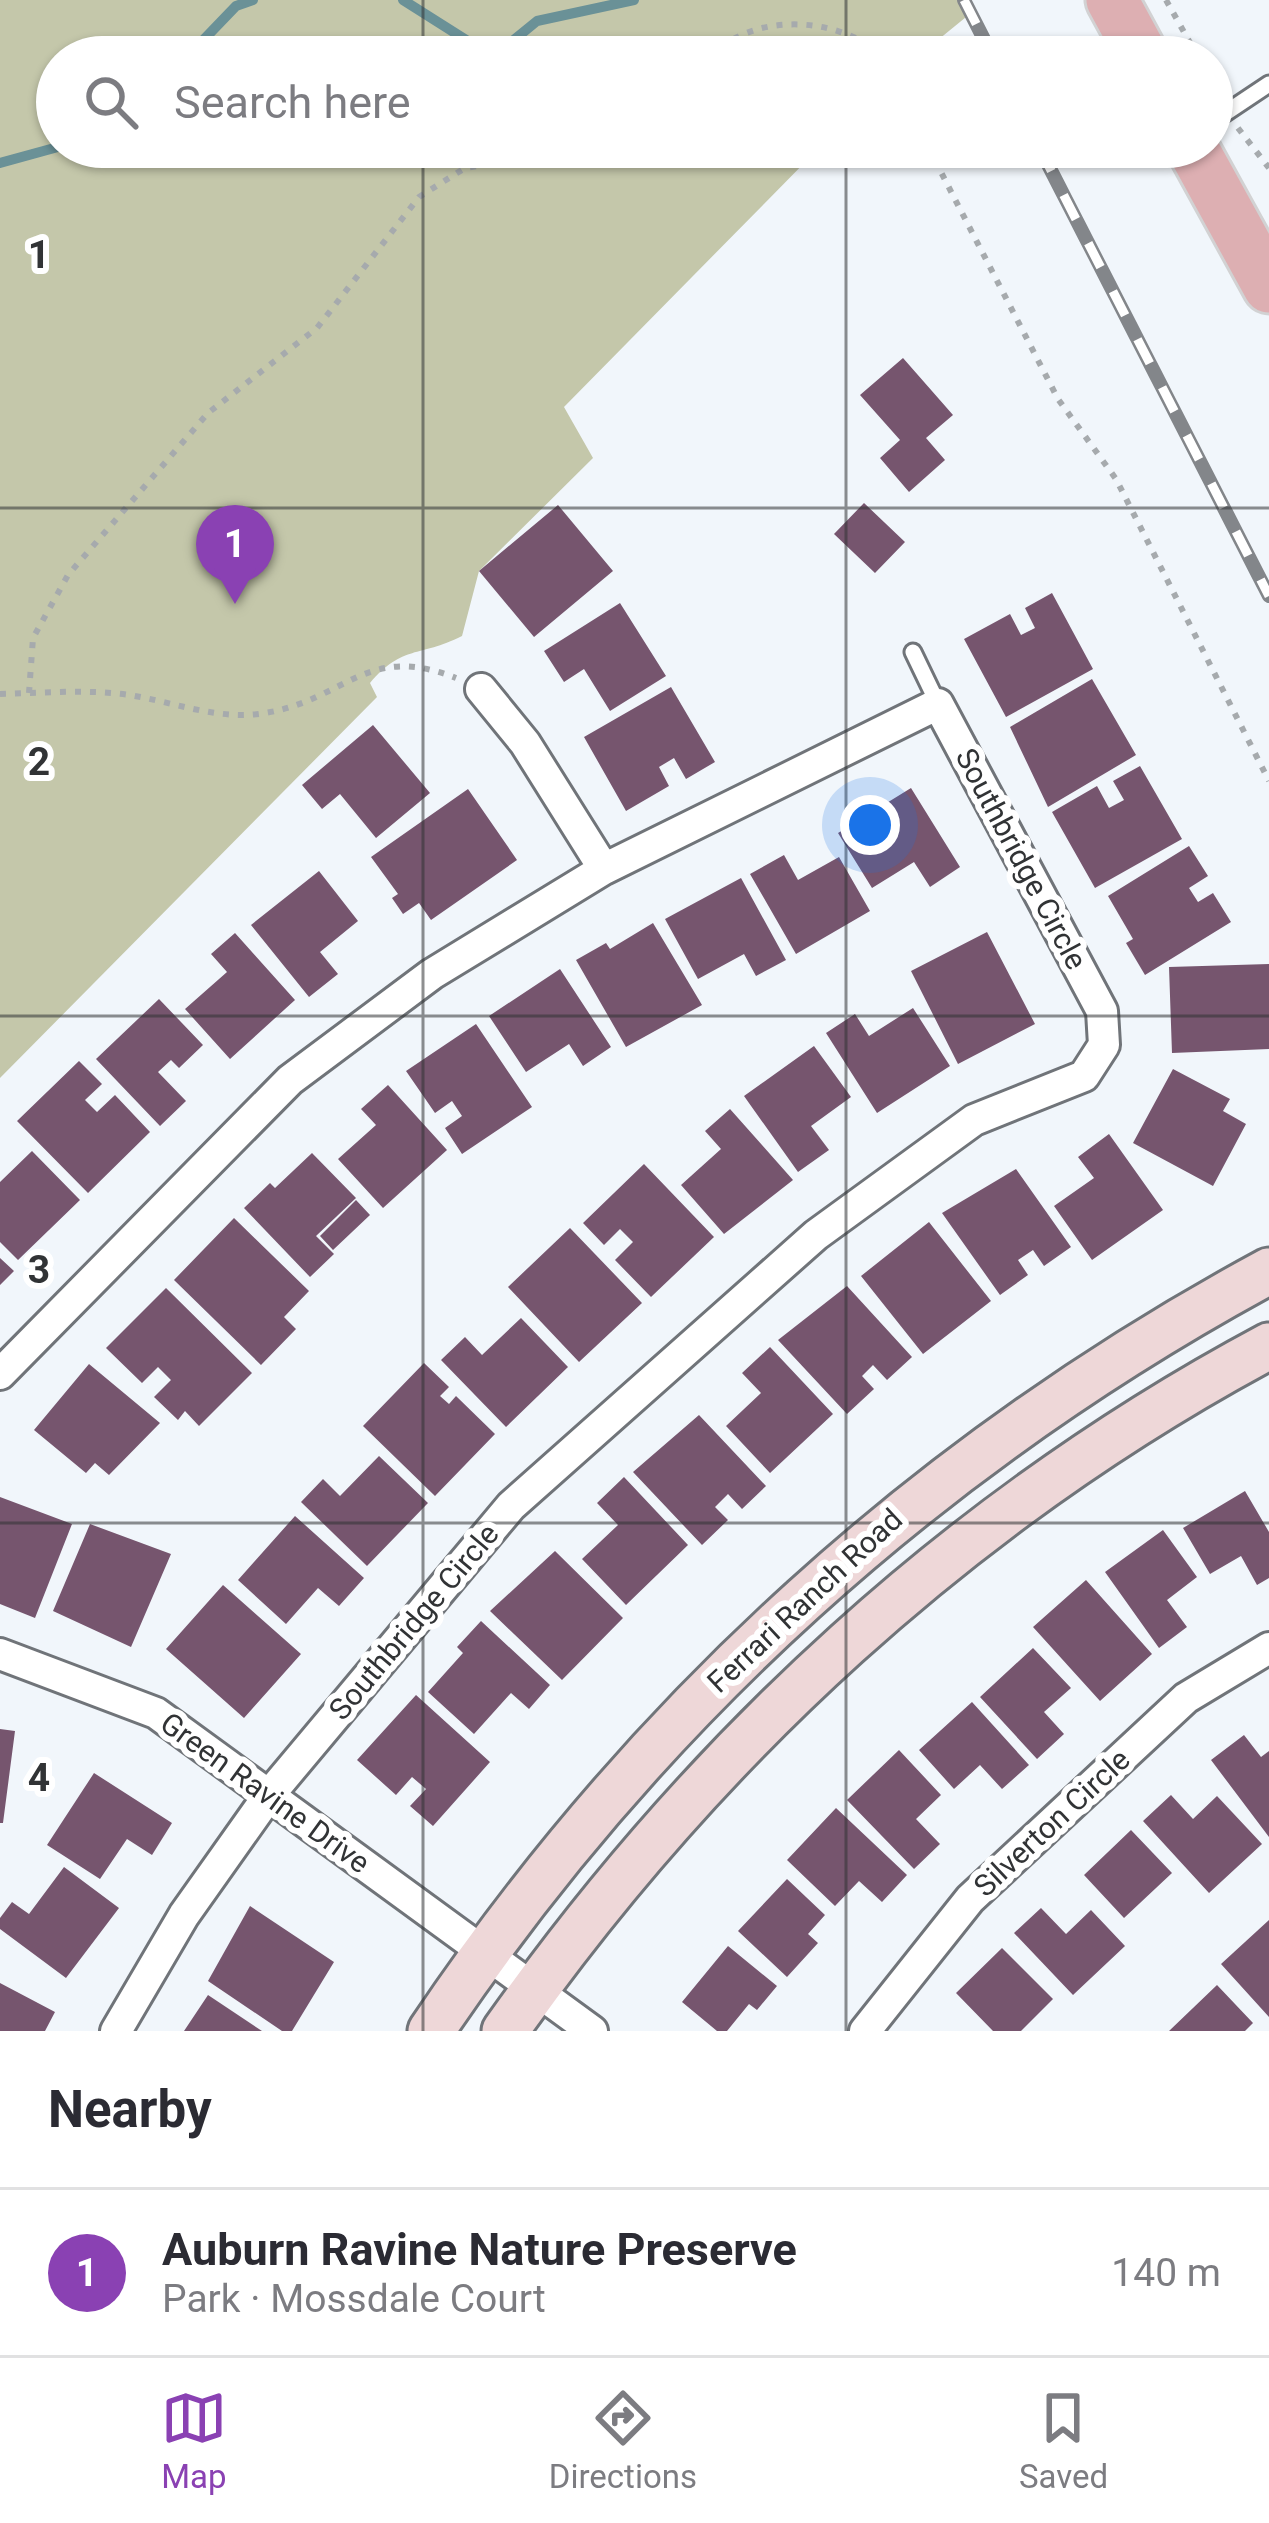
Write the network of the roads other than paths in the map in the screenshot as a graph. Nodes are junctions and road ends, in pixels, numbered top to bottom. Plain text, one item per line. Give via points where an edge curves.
1 (1112, 0) edge
2 (1132, 36) edge
3 (1269, 84) edge
4 (1233, 108) edge
5 (1204, 168) edge
6 (1269, 287) edge
7 (913, 652) dead end
8 (481, 689) road end
9 (938, 704) junction
10 (604, 868) junction
11 (1269, 1271) edge
12 (1269, 1346) edge
13 (0, 1374) edge
14 (1269, 1648) edge
15 (0, 1654) edge
16 (269, 1795) junction
17 (509, 1972) junction
18 (116, 2031) edge
19 (431, 2031) edge
20 (505, 2031) edge
21 (592, 2031) edge
22 (865, 2031) edge

1 - 2 main road
3 - 4 lane
5 - 6 main road
7 - 9 lane
8 - 10 street
9 - 10 street
9 - 16 street, Southbridge Circle via 1102,1011 1104,1045 1084,1076 974,1120 816,1235 511,1506
10 - 13 street via 431,974 290,1080
11 - 17 main road, Ferrari Ranch Road via 1069,1389 861,1546 670,1728 575,1834
12 - 17 main road, Ferrari Ranch Road via 1037,1490 840,1648
14 - 22 street, Silverton Circle via 1186,1698 970,1899
15 - 16 street, Green Ravine Drive via 156,1713
16 - 17 street, Green Ravine Drive
16 - 18 street, Southbridge Circle
17 - 19 main road, Ferrari Ranch Road
17 - 20 main road, Ferrari Ranch Road
17 - 21 street, Green Ravine Drive

